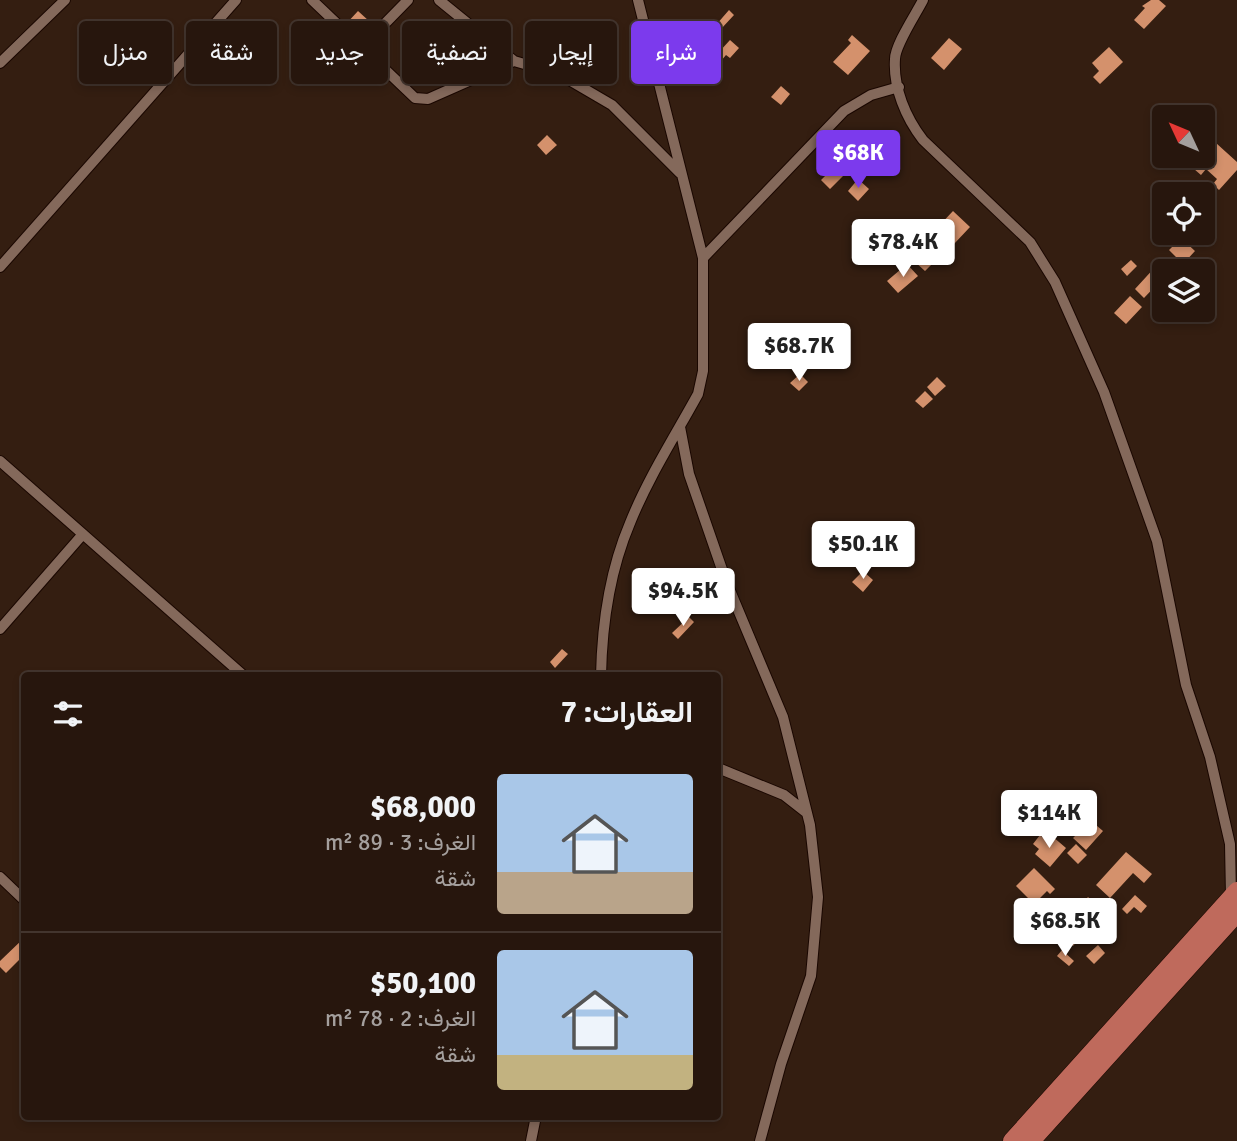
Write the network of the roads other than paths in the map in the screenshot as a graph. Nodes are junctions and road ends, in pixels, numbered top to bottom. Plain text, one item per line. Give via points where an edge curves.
1 (65, 0) edge
2 (236, 0) edge
3 (312, 0) edge
4 (408, 0) edge
5 (439, 0) edge
6 (638, 0) edge
7 (923, 0) edge
8 (334, 21) edge
9 (387, 21) edge
10 (514, 61) junction
11 (0, 62) edge
12 (388, 72) edge
13 (899, 87) junction
14 (682, 175) junction
15 (703, 258) junction
16 (0, 267) edge
17 (680, 427) junction
18 (0, 461) edge
19 (83, 534) junction
20 (0, 629) edge
21 (239, 672) edge
22 (600, 672) edge
23 (721, 769) edge
24 (807, 813) junction
25 (0, 877) edge
26 (21, 897) edge
27 (1235, 900) edge
28 (1179, 966) junction
29 (535, 1120) edge
30 (531, 1141) edge
31 (760, 1141) edge
32 (1013, 1141) edge
33 (1031, 1141) edge

1 - 11 street
2 - 16 street
3 - 8 street
4 - 9 street
5 - 10 street
6 - 14 street
7 - 13 street via 894,58
10 - 12 street via 428,99 415,98
10 - 14 street via 559,74 612,105
13 - 15 street via 871,95 844,111
13 - 27 street via 909,122 923,140 1030,242 1055,282 1104,392 1157,541 1186,685 1210,757 1230,844
14 - 15 street
15 - 17 street via 703,371 698,394
17 - 22 street via 630,522 617,558
17 - 24 street via 689,474 726,581 783,717
18 - 19 street
19 - 20 street
19 - 21 street
23 - 24 street via 784,795
24 - 31 street via 818,897 811,976 780,1063
25 - 26 street
27 - 28 highway
28 - 32 highway
28 - 33 highway
29 - 30 street

